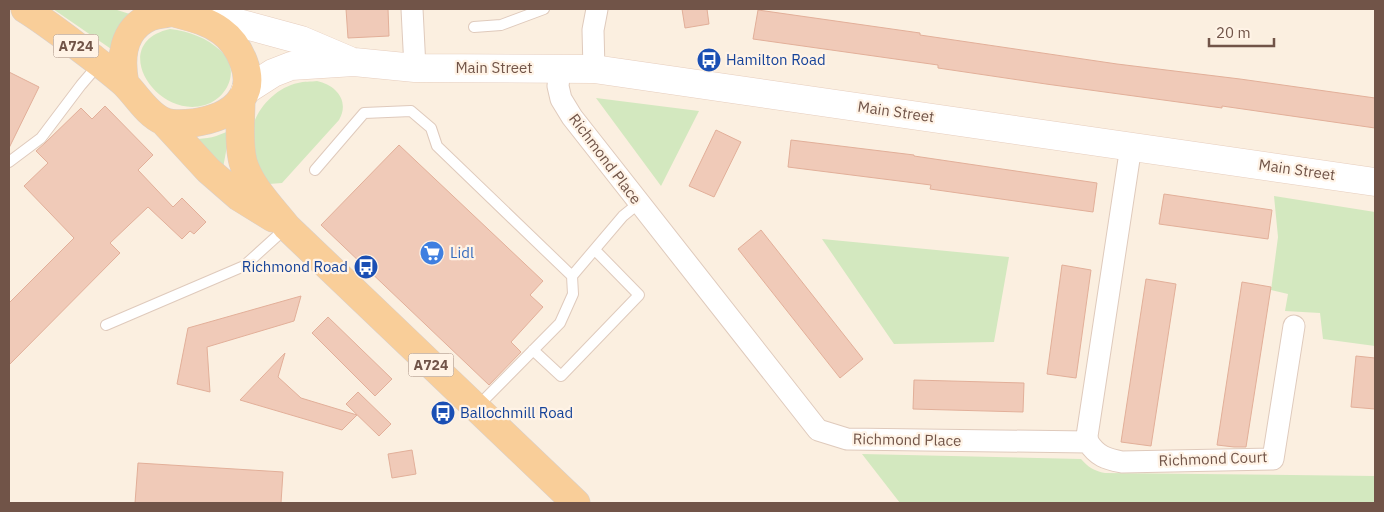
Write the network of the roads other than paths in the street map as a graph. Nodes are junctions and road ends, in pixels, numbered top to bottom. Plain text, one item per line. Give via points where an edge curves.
1 (26, 9) edge
2 (412, 9) edge
3 (544, 9) edge
4 (597, 9) edge
5 (167, 11) edge
6 (201, 19) junction
7 (474, 27) dead end
8 (354, 62) junction
9 (99, 63) junction
10 (415, 68) junction
11 (560, 68) junction
12 (594, 69) junction
13 (126, 84) junction
14 (243, 95) junction
15 (162, 121) junction
16 (1131, 146) junction
17 (9, 162) edge
18 (315, 170) dead end
19 (1375, 182) edge
20 (639, 203) junction
21 (286, 227) junction
22 (595, 250) junction
23 (572, 276) junction
24 (106, 325) dead end
25 (1294, 326) dead end
26 (533, 350) junction
27 (476, 408) junction
28 (1088, 442) junction
29 (576, 503) edge

1 - 9 main road, A724
2 - 10 street
3 - 7 lane via 501,25
4 - 12 street via 593,30
5 - 6 main road
5 - 13 main road via 134,28 124,47 122,60
6 - 8 main road via 242,24 293,38
6 - 14 main road via 222,32 241,55 246,77
8 - 10 main road
8 - 14 main road via 291,66 273,73
9 - 13 main road, A724
9 - 17 lane via 41,138
10 - 11 main road, Main Street
11 - 12 main road, Main Street
11 - 20 street, Richmond Place via 558,86 561,100
12 - 16 main road, Main Street
13 - 15 main road
14 - 15 main road via 215,119 181,124
14 - 21 main road, A724 via 240,143 243,161 250,179
15 - 21 main road, A724 via 208,170 239,197
16 - 19 main road, Main Street
16 - 28 street
18 - 23 lane via 364,113 411,111 431,128 436,146
20 - 22 lane via 623,216
20 - 28 street, Richmond Place via 818,430 847,440
21 - 24 lane via 244,266
21 - 27 main road, A724
22 - 23 lane
22 - 26 lane via 639,295 561,376
23 - 26 lane via 573,294 560,323
25 - 28 street, Richmond Court via 1273,459 1122,462 1100,456
26 - 27 lane
27 - 29 main road, A724

